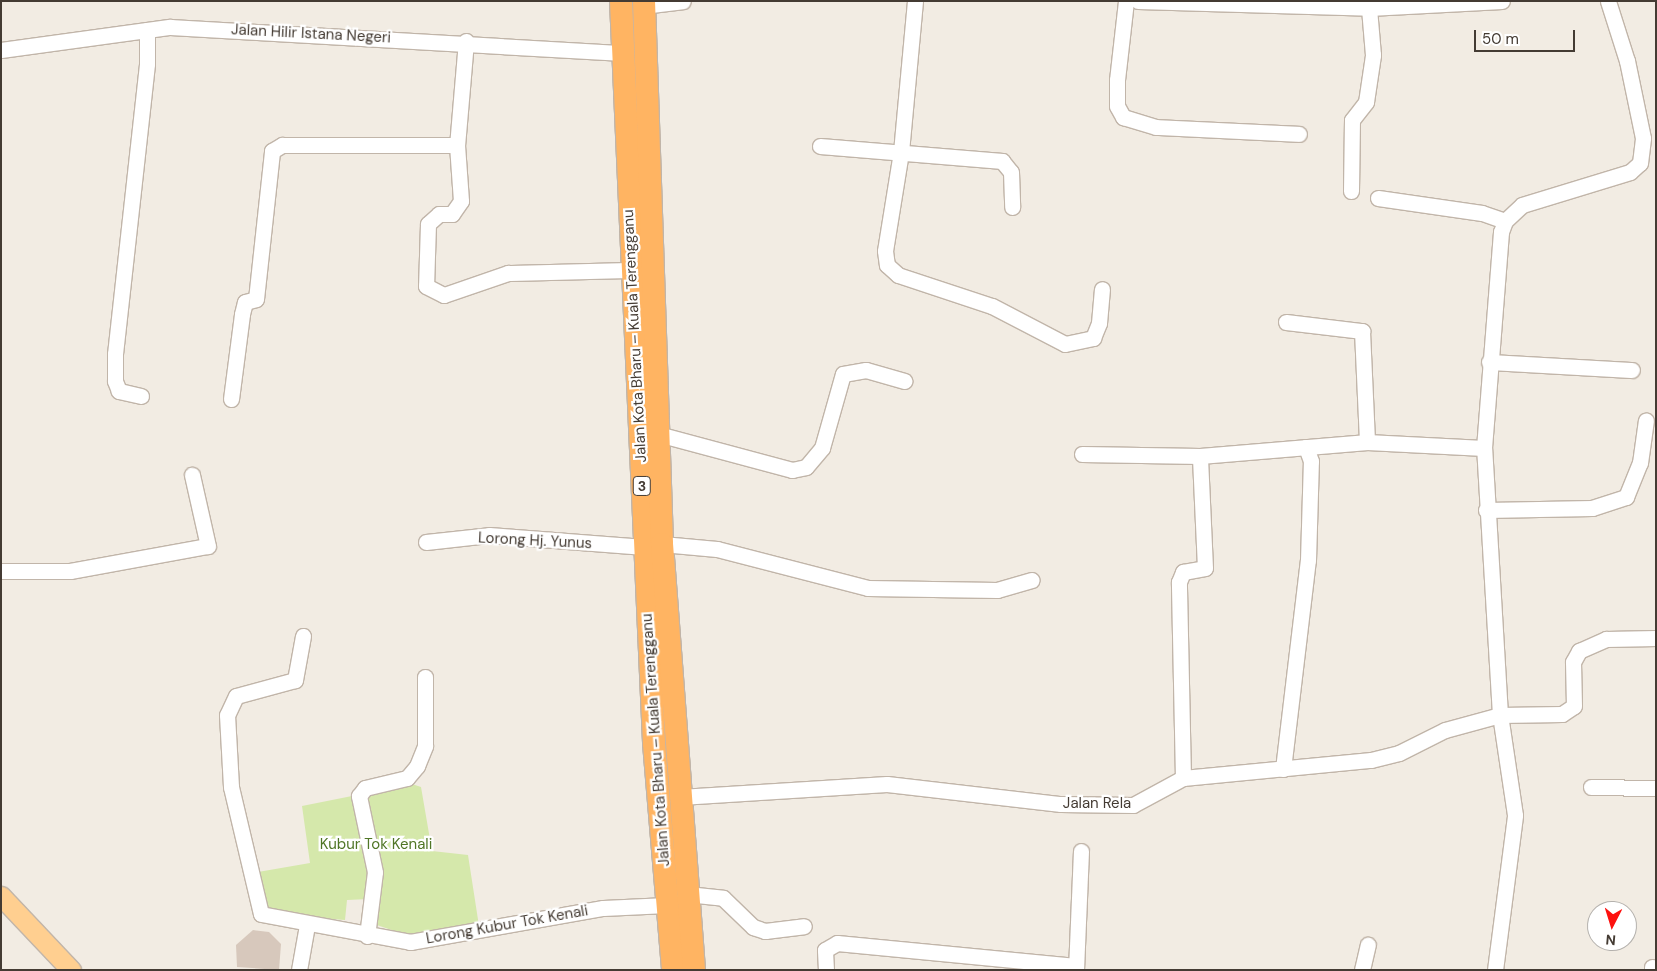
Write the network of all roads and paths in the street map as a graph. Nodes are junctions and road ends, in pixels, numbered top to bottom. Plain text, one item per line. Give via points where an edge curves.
1 (621, 1) edge
2 (683, 1) edge
3 (915, 1) edge
4 (1126, 1) edge
5 (1138, 1) edge
6 (1502, 1) edge
7 (1608, 1) edge
8 (1457, 3) edge
9 (644, 4) edge
10 (1369, 8) junction
11 (147, 30) junction
12 (466, 41) junction
13 (1, 50) edge
14 (622, 53) junction
15 (1299, 134) dead end
16 (457, 145) junction
17 (820, 146) dead end
18 (901, 152) junction
19 (1352, 191) dead end
20 (1378, 198) dead end
21 (1012, 207) dead end
22 (1504, 221) junction
23 (631, 270) junction
24 (1102, 289) dead end
25 (1286, 322) dead end
26 (1489, 362) junction
27 (1632, 370) dead end
28 (904, 381) dead end
29 (141, 396) dead end
30 (231, 400) dead end
31 (1646, 420) dead end
32 (658, 434) junction
33 (1367, 442) junction
34 (1306, 447) junction
35 (1484, 448) junction
36 (1082, 454) dead end
37 (1200, 456) junction
38 (192, 475) dead end
39 (1486, 510) junction
40 (426, 542) dead end
41 (654, 546) junction
42 (1, 572) edge
43 (1032, 580) dead end
44 (304, 636) dead end
45 (1656, 638) edge
46 (425, 678) dead end
47 (1500, 716) junction
48 (1283, 769) junction
49 (1183, 778) junction
50 (1591, 787) dead end
51 (1656, 788) edge
52 (680, 797) junction
53 (1081, 851) dead end
54 (687, 894) junction
55 (1, 896) edge
56 (667, 905) junction
57 (307, 925) junction
58 (804, 926) dead end
59 (367, 936) junction
60 (1368, 945) dead end
61 (1076, 968) edge
62 (68, 969) edge
63 (299, 970) edge
64 (673, 970) edge
65 (694, 970) edge
66 (826, 970) edge
67 (1362, 970) edge
68 (1495, 970) edge

1 - 14 highway, Jalan Kota Bharu – Kuala Terengganu / 3
2 - 9 street
3 - 18 street
4 - 15 street via 1117,80 1117,106 1123,118 1156,127
5 - 10 street
6 - 8 street
7 - 22 street via 1627,61 1643,138 1640,163 1630,172 1522,205
8 - 10 street
9 - 32 highway, Jalan Kota Bharu – Kuala Terengganu / 3
10 - 19 street via 1373,55 1366,102 1352,120
11 - 12 street, Jalan Hilir Istana Negeri via 170,27
11 - 13 street, Jalan Hilir Istana Negeri
11 - 29 street via 147,64 114,381 120,391
12 - 14 street, Jalan Hilir Istana Negeri
12 - 16 street
14 - 23 highway, Jalan Kota Bharu – Kuala Terengganu / 3
16 - 23 street via 462,186 459,209 432,218 428,224 424,276 434,293 444,295 508,273
16 - 30 street via 282,145 272,150 256,299 245,302 242,314
17 - 18 street
18 - 21 street via 1007,164
18 - 24 street via 885,251 887,264 898,275 992,306 1065,344 1093,338 1099,324
20 - 22 street via 1482,213
22 - 26 street
23 - 41 highway, Jalan Kota Bharu – Kuala Terengganu / 3
25 - 33 street via 1362,331
26 - 27 street
26 - 35 street
28 - 32 street via 866,370 843,374 822,448 806,467 792,470
31 - 39 street via 1640,463 1626,497 1592,508
32 - 41 highway, Jalan Kota Bharu – Kuala Terengganu / 3
33 - 34 street
33 - 35 street
34 - 37 street
34 - 48 street via 1311,461 1308,560
35 - 39 street
36 - 37 street
37 - 49 street via 1205,568 1183,572 1179,582
38 - 42 street via 208,546 70,570
39 - 47 street
40 - 41 street, Lorong Hj. Yunus via 489,535
41 - 43 street, Lorong Hj. Yunus via 717,549 868,588 997,590
41 - 52 highway, Jalan Kota Bharu – Kuala Terengganu / 3
41 - 56 highway, Jalan Kota Bharu – Kuala Terengganu / 3
44 - 57 street, Lorong Kubur Tok Kenali via 295,680 236,696 227,715 231,787 255,903 261,914
45 - 47 street, Jalan Rela via 1606,639 1579,651 1573,662 1574,706 1562,714
46 - 59 street via 425,746 417,766 407,778 365,788 359,796 375,872
47 - 48 street, Jalan Rela via 1445,730 1399,753 1371,760
47 - 68 street via 1515,815
48 - 49 street, Jalan Rela
49 - 52 street, Jalan Rela via 1144,802 1116,806 1061,804 887,784
50 - 51 street
52 - 54 highway, Jalan Kota Bharu – Kuala Terengganu / 3
53 - 61 street
54 - 58 street via 722,898 753,927 765,931
54 - 65 highway, Jalan Kota Bharu – Kuala Terengganu / 3
55 - 62 main road
56 - 59 street, Lorong Kubur Tok Kenali via 604,908 410,942
56 - 64 highway, Jalan Kota Bharu – Kuala Terengganu / 3
57 - 59 street, Lorong Kubur Tok Kenali
57 - 63 street
60 - 67 street
61 - 66 street via 837,943 825,950

